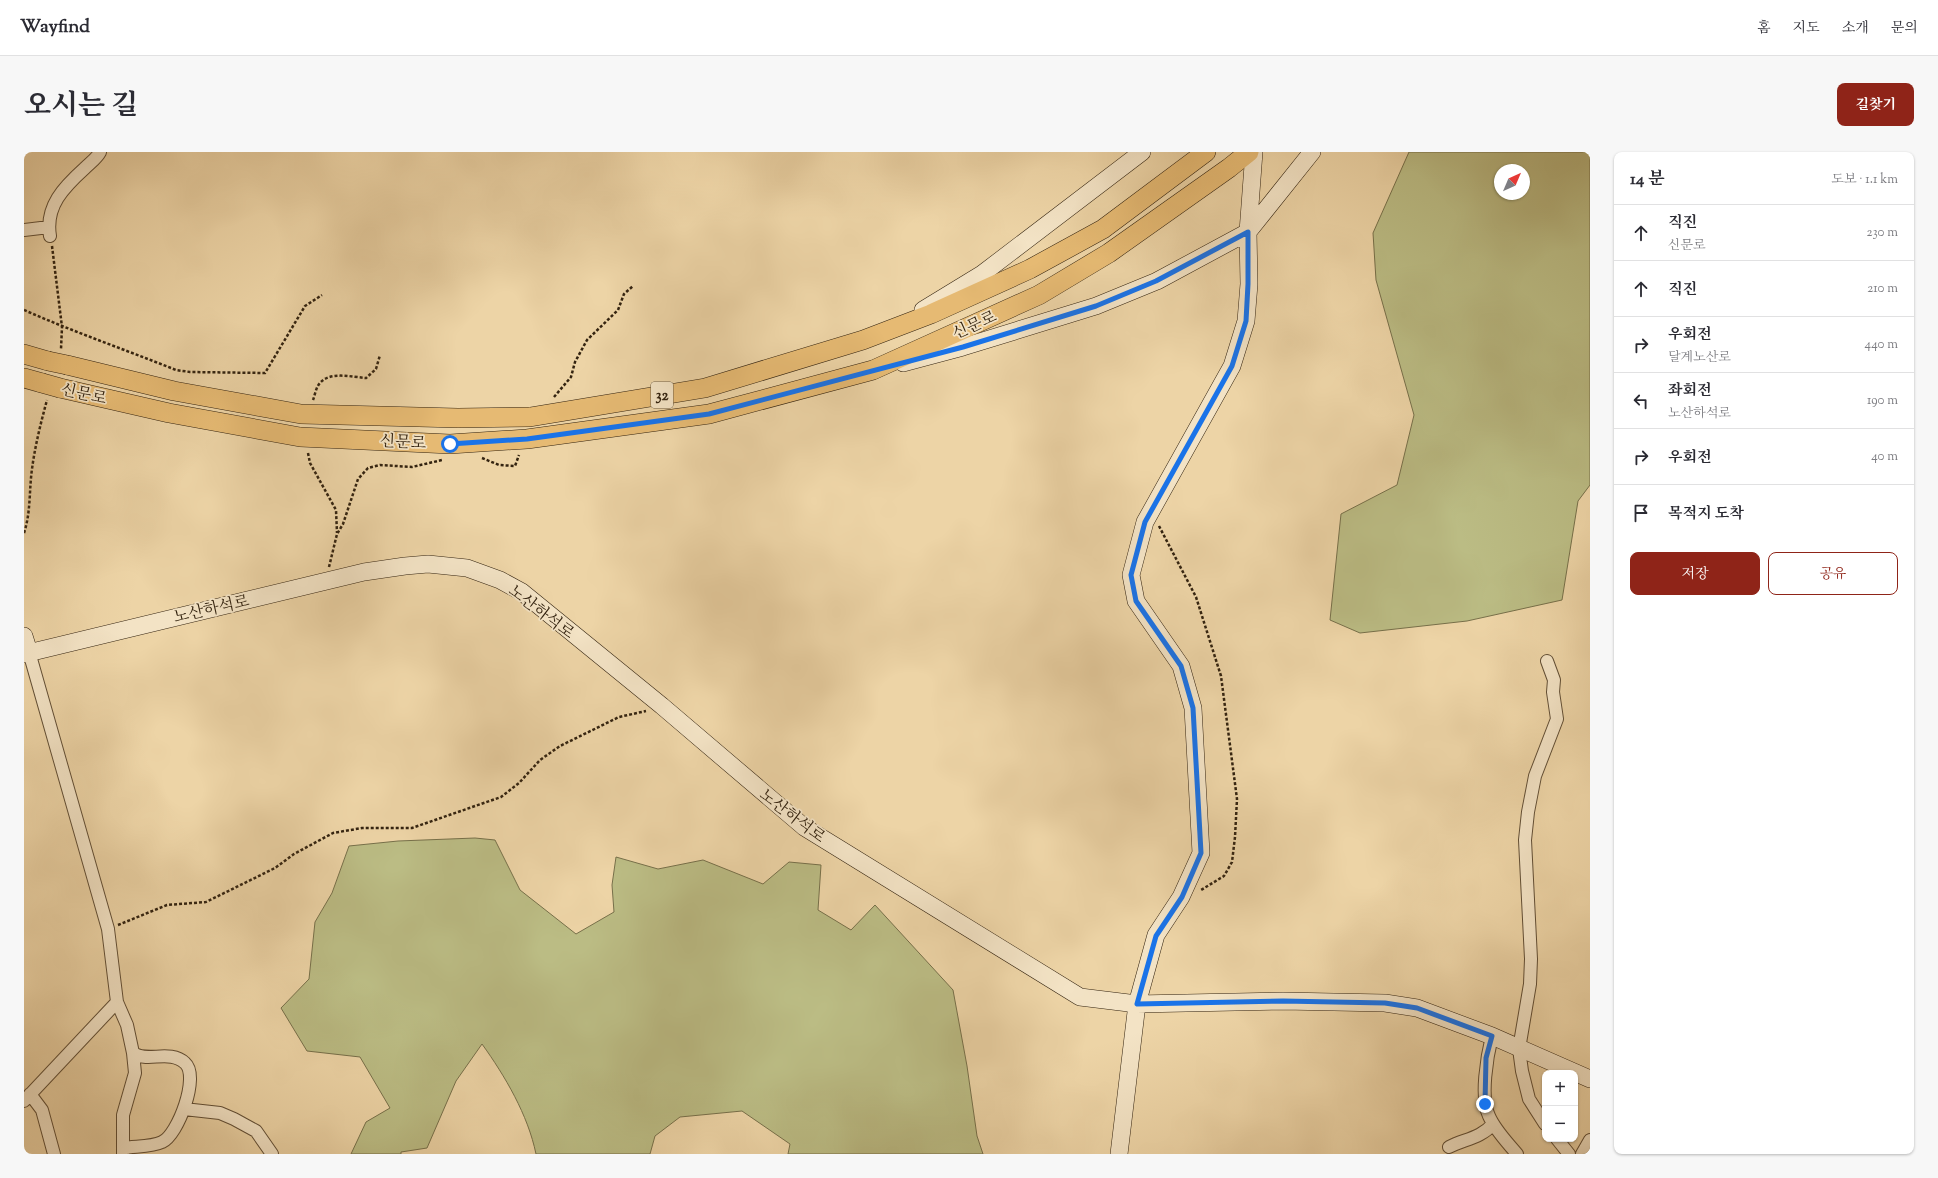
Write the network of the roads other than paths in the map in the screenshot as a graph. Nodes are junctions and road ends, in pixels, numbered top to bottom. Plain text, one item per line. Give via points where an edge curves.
1 (100, 152) edge
2 (1142, 152) edge
3 (1206, 152) edge
4 (1249, 152) edge
5 (1254, 152) edge
6 (1312, 152) edge
7 (24, 230) edge
8 (1248, 232) junction
9 (890, 329) junction
10 (24, 354) edge
11 (873, 370) junction
12 (33, 381) edge
13 (26, 647) edge
14 (1548, 661) dead end
15 (117, 1002) junction
16 (1137, 1004) junction
17 (1492, 1036) junction
18 (1519, 1049) junction
19 (133, 1052) junction
20 (1590, 1079) edge
21 (27, 1097) edge
22 (184, 1109) junction
23 (1542, 1119) edge
24 (1493, 1124) junction
25 (1590, 1140) edge
26 (1559, 1142) edge
27 (1449, 1147) dead end
28 (123, 1151) edge
29 (54, 1154) edge
30 (272, 1154) edge
31 (1119, 1154) edge
32 (1517, 1154) edge
33 (1569, 1154) edge
34 (1582, 1154) edge

1 - 7 street via 66,185 54,202 50,213 49,231
2 - 9 street via 982,274
3 - 9 main road, 신문로 / 32 via 1096,233 1022,272 931,314
4 - 11 main road, 신문로 / 32 via 1108,253 1039,295
5 - 8 street
6 - 8 street
8 - 11 street via 1156,281 1096,306 963,347
8 - 16 street via 1246,321 1232,366 1145,522 1131,575 1136,601 1181,666 1193,708 1201,853 1182,897 1156,936
9 - 10 main road, 신문로 / 32, bridge via 863,340 705,388 530,417 301,414 174,391
11 - 12 main road, 신문로 / 32, bridge via 709,414 527,439 450,444 300,436 168,413
13 - 15 street via 108,929
13 - 16 street, 노산하석로 via 364,572 428,564 467,568 500,580 522,592 662,706 804,827 1080,997
14 - 18 street via 1554,680 1557,719 1535,776 1528,812 1525,840 1531,952 1530,984
15 - 19 street via 127,1025
15 - 21 street
16 - 17 street, 노산하석로 via 1283,1001 1385,1003 1417,1008
16 - 31 street
17 - 18 street, 노산하석로
17 - 24 street via 1486,1058 1485,1104
18 - 20 street, 노산하석로
18 - 23 street via 1529,1099
19 - 22 street via 137,1056 164,1055 184,1062 189,1067 191,1078
19 - 28 street via 135,1073 123,1115
21 - 29 street via 42,1110
22 - 28 street via 173,1131 162,1143
22 - 30 street via 220,1113 234,1119 256,1131
24 - 27 street via 1477,1137 1462,1140
24 - 32 street
25 - 34 street
26 - 33 street

